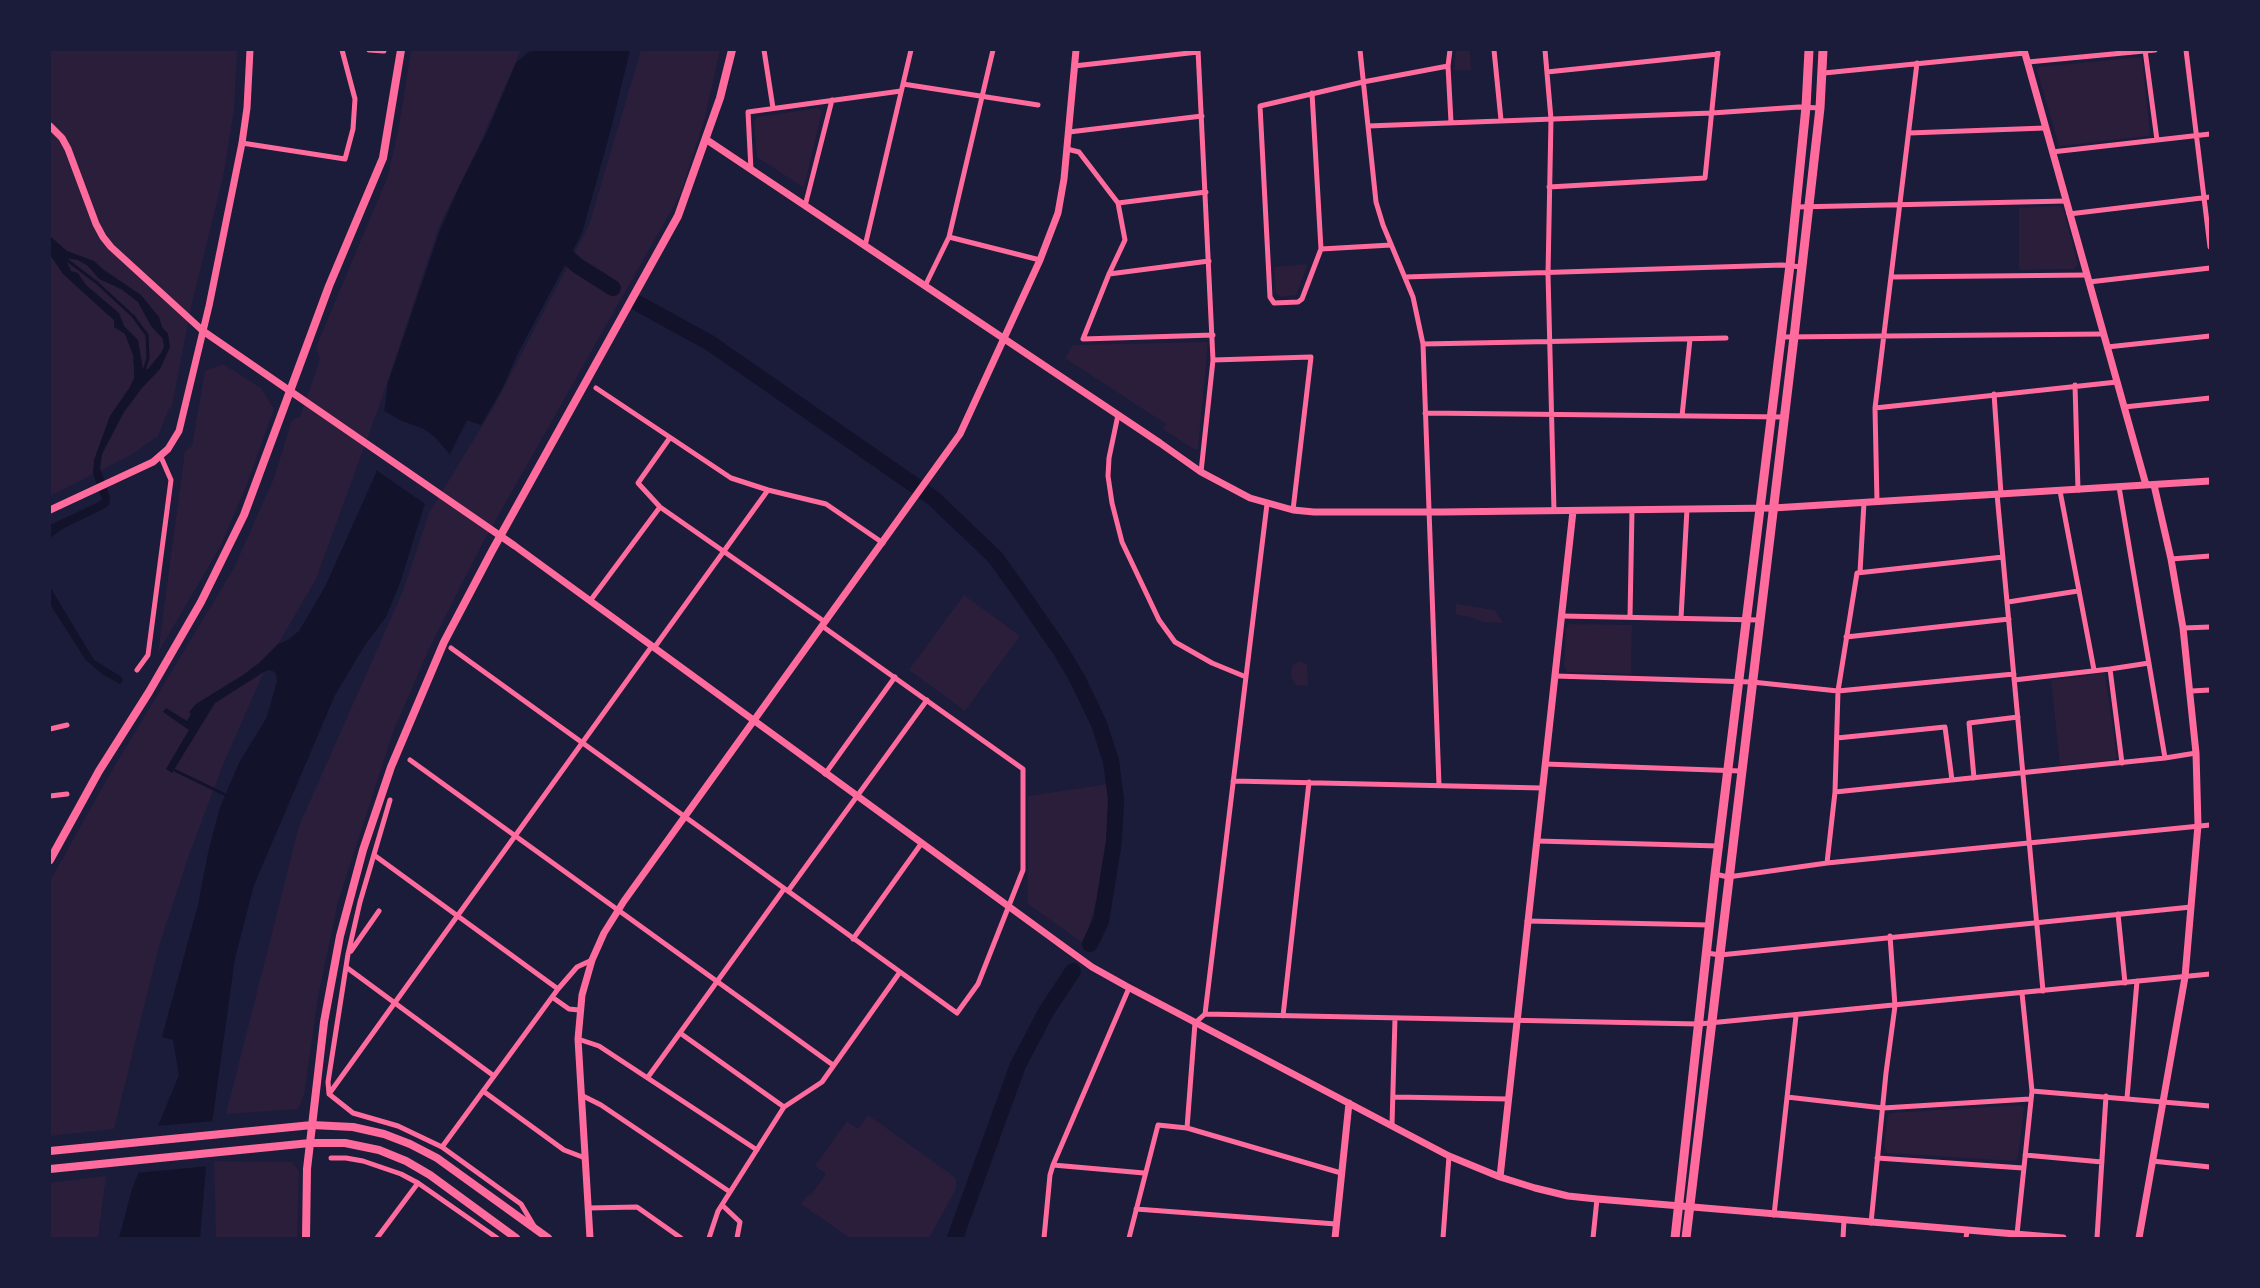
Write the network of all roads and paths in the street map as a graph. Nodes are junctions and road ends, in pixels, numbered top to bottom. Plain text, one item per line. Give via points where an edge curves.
1 (250, 50) edge
2 (342, 50) edge
3 (369, 50) edge
4 (384, 50) edge
5 (401, 50) edge
6 (732, 50) edge
7 (764, 50) edge
8 (911, 50) edge
9 (993, 50) edge
10 (1076, 50) edge
11 (1360, 50) edge
12 (1450, 50) edge
13 (1494, 50) edge
14 (1545, 50) edge
15 (1809, 50) edge
16 (1823, 50) edge
17 (1966, 50) edge
18 (2145, 50) edge
19 (2155, 50) edge
20 (2186, 50) edge
21 (1198, 51) edge
22 (2025, 51) edge
23 (1718, 52) edge
24 (1968, 58) junction
25 (1917, 63) junction
26 (2028, 63) junction
27 (1074, 66) junction
28 (1448, 66) junction
29 (1547, 72) junction
30 (1824, 73) junction
31 (1363, 82) junction
32 (903, 84) junction
33 (901, 92) junction
34 (1312, 93) junction
35 (982, 96) junction
36 (832, 100) junction
37 (1038, 105) dead end
38 (1806, 107) junction
39 (773, 108) junction
40 (1820, 108) junction
41 (1712, 113) junction
42 (1202, 116) junction
43 (1551, 119) junction
44 (1502, 120) junction
45 (1451, 122) junction
46 (50, 126) edge
47 (1368, 126) junction
48 (2045, 128) junction
49 (1069, 132) junction
50 (1909, 133) junction
51 (2211, 134) edge
52 (2197, 135) junction
53 (707, 140) junction
54 (2157, 140) junction
55 (242, 143) junction
56 (1067, 149) junction
57 (2052, 152) junction
58 (752, 170) junction
59 (1549, 187) junction
60 (1206, 192) junction
61 (2208, 198) edge
62 (2066, 201) junction
63 (1118, 203) junction
64 (805, 206) junction
65 (1900, 206) junction
66 (1796, 207) junction
67 (1809, 207) junction
68 (2069, 214) junction
69 (949, 237) junction
70 (1391, 245) junction
71 (865, 246) junction
72 (2211, 247) edge
73 (1321, 249) junction
74 (1040, 260) junction
75 (1209, 261) junction
76 (1790, 265) junction
77 (1802, 267) junction
78 (2211, 268) edge
79 (1109, 274) junction
80 (1548, 274) junction
81 (1405, 276) junction
82 (1891, 277) junction
83 (2088, 279) junction
84 (925, 286) junction
85 (202, 331) junction
86 (2103, 334) junction
87 (1213, 335) junction
88 (2211, 336) edge
89 (1781, 337) junction
90 (1794, 337) junction
91 (1884, 337) junction
92 (1726, 338) dead end
93 (1690, 339) junction
94 (1004, 340) junction
95 (1549, 340) junction
96 (1423, 344) junction
97 (2107, 347) junction
98 (1213, 360) junction
99 (2117, 381) junction
100 (2076, 385) junction
101 (596, 388) dead end
102 (290, 392) junction
103 (1994, 394) junction
104 (2211, 398) edge
105 (2124, 407) junction
106 (1875, 408) junction
107 (1425, 413) junction
108 (1118, 414) junction
109 (1552, 416) junction
110 (1682, 416) junction
111 (1772, 416) junction
112 (1785, 417) junction
113 (669, 439) junction
114 (161, 457) junction
115 (1201, 472) junction
116 (2211, 481) edge
117 (2150, 485) junction
118 (2119, 487) junction
119 (768, 490) junction
120 (2078, 490) junction
121 (2060, 491) junction
122 (1999, 494) junction
123 (1864, 502) junction
124 (1877, 502) junction
125 (1267, 504) junction
126 (660, 507) junction
127 (1760, 507) junction
128 (1773, 508) junction
129 (1687, 509) junction
130 (50, 510) edge
131 (1293, 510) junction
132 (1554, 510) junction
133 (1573, 510) junction
134 (1632, 510) junction
135 (1428, 512) junction
136 (500, 537) junction
137 (883, 543) junction
138 (724, 552) junction
139 (2211, 556) edge
140 (2003, 557) junction
141 (2171, 559) junction
142 (1860, 572) junction
143 (2078, 591) junction
144 (590, 601) junction
145 (2008, 602) junction
146 (1562, 616) junction
147 (1630, 617) junction
148 (1681, 618) junction
149 (1746, 618) junction
150 (2009, 619) junction
151 (1760, 620) junction
152 (824, 624) junction
153 (2211, 627) edge
154 (2183, 628) junction
155 (1846, 637) junction
156 (653, 647) junction
157 (451, 648) dead end
158 (2150, 663) junction
159 (2110, 669) junction
160 (137, 670) dead end
161 (2094, 670) junction
162 (1555, 676) junction
163 (895, 677) junction
164 (1245, 677) junction
165 (2014, 677) junction
166 (1739, 681) junction
167 (1752, 682) junction
168 (2211, 690) edge
169 (1838, 691) junction
170 (2191, 691) junction
171 (927, 700) junction
172 (2018, 717) junction
173 (753, 721) junction
174 (68, 725) dead end
175 (50, 729) edge
176 (1837, 738) junction
177 (581, 742) junction
178 (2196, 753) junction
179 (2165, 758) junction
180 (410, 760) dead end
181 (2122, 763) junction
182 (1545, 764) junction
183 (1728, 770) junction
184 (1741, 771) junction
185 (2025, 773) junction
186 (825, 774) junction
187 (1974, 777) junction
188 (1952, 780) junction
189 (1233, 781) junction
190 (1309, 782) junction
191 (1438, 785) junction
192 (1542, 788) junction
193 (1835, 792) junction
194 (68, 794) dead end
195 (50, 796) edge
196 (857, 796) junction
197 (390, 800) dead end
198 (685, 817) junction
199 (2198, 825) junction
200 (2211, 825) edge
201 (515, 835) junction
202 (1537, 841) junction
203 (2031, 842) junction
204 (921, 844) junction
205 (1719, 846) junction
206 (374, 855) junction
207 (50, 860) edge
208 (1827, 863) junction
209 (1715, 874) junction
210 (1728, 877) junction
211 (786, 890) junction
212 (1007, 906) junction
213 (2191, 907) junction
214 (618, 910) junction
215 (379, 911) dead end
216 (2118, 914) junction
217 (458, 916) junction
218 (1527, 921) junction
219 (2038, 923) junction
220 (1710, 925) junction
221 (1890, 936) junction
222 (853, 939) junction
223 (1707, 953) junction
224 (348, 954) junction
225 (1720, 954) junction
226 (592, 960) junction
227 (346, 967) junction
228 (900, 972) junction
229 (2211, 974) edge
230 (2185, 977) junction
231 (718, 981) junction
232 (2137, 981) junction
233 (2126, 983) junction
234 (1129, 988) junction
235 (558, 989) junction
236 (2043, 991) junction
237 (2022, 993) junction
238 (552, 997) junction
239 (395, 1004) junction
240 (1895, 1006) junction
241 (579, 1010) junction
242 (1204, 1014) junction
243 (1283, 1016) junction
244 (1796, 1016) junction
245 (1395, 1018) junction
246 (1517, 1021) junction
247 (1195, 1023) junction
248 (1712, 1023) junction
249 (1699, 1024) junction
250 (680, 1033) junction
251 (578, 1039) junction
252 (833, 1065) junction
253 (494, 1076) junction
254 (648, 1077) junction
255 (483, 1091) junction
256 (2032, 1091) junction
257 (329, 1094) junction
258 (581, 1095) junction
259 (2106, 1096) junction
260 (1394, 1097) junction
261 (1787, 1097) junction
262 (2127, 1098) junction
263 (1509, 1099) junction
264 (2031, 1099) junction
265 (2163, 1101) junction
266 (1349, 1103) junction
267 (2211, 1106) edge
268 (784, 1107) junction
269 (1883, 1108) junction
270 (312, 1125) junction
271 (1392, 1125) junction
272 (1187, 1128) junction
273 (310, 1143) junction
274 (442, 1147) junction
275 (757, 1150) junction
276 (50, 1151) edge
277 (2025, 1155) junction
278 (1449, 1156) junction
279 (331, 1158) dead end
280 (585, 1158) junction
281 (1877, 1158) junction
282 (2152, 1161) junction
283 (2102, 1162) junction
284 (1053, 1165) junction
285 (2211, 1167) edge
286 (2024, 1168) junction
287 (50, 1169) edge
288 (1144, 1173) junction
289 (1341, 1173) junction
290 (1500, 1177) junction
291 (418, 1183) junction
292 (730, 1192) junction
293 (1598, 1199) junction
294 (722, 1205) junction
295 (1679, 1206) junction
296 (1690, 1207) junction
297 (588, 1208) junction
298 (1136, 1209) junction
299 (1774, 1215) junction
300 (1844, 1220) junction
301 (1871, 1223) junction
302 (1336, 1224) junction
303 (537, 1231) junction
304 (2017, 1234) junction
305 (1967, 1235) edge
306 (306, 1239) edge
307 (377, 1239) edge
308 (496, 1239) edge
309 (516, 1239) edge
310 (548, 1239) edge
311 (590, 1239) edge
312 (681, 1239) edge
313 (709, 1239) edge
314 (737, 1239) edge
315 (1044, 1239) edge
316 (1129, 1239) edge
317 (1335, 1239) edge
318 (1443, 1239) edge
319 (1593, 1239) edge
320 (1675, 1239) edge
321 (1686, 1239) edge
322 (1843, 1239) edge
323 (2063, 1239) edge
324 (2097, 1239) edge
325 (2139, 1239) edge

1 - 55 street
2 - 55 street via 356,99 345,159
3 - 4 street
5 - 102 main road via 382,158
6 - 53 main road
7 - 39 street
8 - 32 street
9 - 35 street
10 - 27 street
11 - 31 street
12 - 28 street
13 - 44 street
14 - 29 street
15 - 38 highway
16 - 30 highway
17 - 24 street
18 - 19 street
18 - 26 street
18 - 54 street
20 - 52 street
21 - 27 street
21 - 42 street
22 - 24 street
22 - 26 street
23 - 29 street
23 - 41 street
24 - 25 street
25 - 30 street
25 - 50 street
26 - 48 street
27 - 49 street
28 - 31 street
28 - 45 street
29 - 43 street
30 - 40 highway
31 - 34 street
31 - 47 street
32 - 33 street
32 - 35 street
33 - 36 street
33 - 71 street
34 - 73 street
34 - 73 street via 1260,106 1270,297 1274,303 1302,299
35 - 37 street
35 - 69 street
36 - 39 street
36 - 64 street
38 - 40 street
38 - 41 street
38 - 66 highway
39 - 58 street via 748,112
40 - 67 highway
41 - 43 street
41 - 59 street via 1705,178
42 - 49 street
42 - 60 street
43 - 44 street
43 - 59 street
44 - 45 street
45 - 47 street
46 - 85 street via 68,149 103,237
47 - 70 street via 1376,202
48 - 50 street
48 - 57 street
49 - 56 street
50 - 65 street
51 - 52 street
52 - 54 street
52 - 61 street
53 - 58 street
53 - 136 main road via 678,216
54 - 57 street
55 - 85 street
56 - 63 street via 1079,152
56 - 74 street via 1058,213
57 - 62 street
58 - 64 street
59 - 80 street
60 - 63 street
60 - 75 street
61 - 68 street
61 - 72 street
62 - 65 street
62 - 68 street
63 - 79 street via 1125,240
64 - 71 street
65 - 67 street
65 - 82 street
66 - 67 street
66 - 76 highway
67 - 77 highway
68 - 83 street
69 - 74 street
69 - 84 street
70 - 73 street
70 - 81 street
71 - 84 street
74 - 94 street
75 - 79 street
75 - 87 street
76 - 77 street
76 - 80 street
76 - 89 highway
77 - 90 highway
78 - 83 street
79 - 87 street via 1083,339
80 - 81 street
80 - 95 street
81 - 96 street via 1418,313
82 - 83 street
82 - 91 street
83 - 86 street
84 - 94 street
85 - 102 street
85 - 114 street via 182,424
86 - 91 street
86 - 97 street
87 - 98 street
88 - 97 street
89 - 90 street
89 - 111 highway
90 - 91 street
90 - 112 highway
91 - 106 street
92 - 93 street
93 - 95 street
93 - 110 street
94 - 108 street
94 - 137 street via 960,435
95 - 96 street
95 - 109 street
96 - 107 street
97 - 99 street
98 - 115 street
98 - 131 street via 1311,357
99 - 100 street
99 - 105 street
100 - 103 street
100 - 120 street
101 - 113 street
102 - 136 street
102 - 207 main road via 244,514 201,602
103 - 106 street
103 - 122 street
104 - 105 street
105 - 117 street
106 - 124 street
107 - 109 street
107 - 135 street
108 - 115 street
108 - 164 street via 1109,458 1112,503 1122,542 1159,620 1175,642
109 - 110 street
109 - 132 street
110 - 111 street
111 - 112 street
111 - 127 highway
112 - 128 highway
113 - 119 street via 731,478
113 - 126 street via 638,483
114 - 130 street
114 - 160 street via 171,480 148,655
115 - 125 street
116 - 117 street
117 - 118 street
117 - 141 street
118 - 120 street
118 - 158 street
119 - 137 street via 826,504
119 - 138 street
120 - 121 street
121 - 122 street
121 - 143 street
122 - 124 street
122 - 140 street
123 - 124 street
123 - 128 street
123 - 142 street
125 - 131 street
125 - 164 street
126 - 138 street
126 - 144 street
127 - 128 street
127 - 129 street
127 - 149 highway
128 - 151 highway
129 - 134 street
129 - 148 street
131 - 135 street
132 - 133 street
132 - 135 street
133 - 134 street
133 - 146 street
134 - 147 street
135 - 191 street
136 - 144 street
136 - 270 main road via 418,700 363,850 334,968
137 - 152 street
138 - 152 street
138 - 156 street
139 - 141 street
140 - 142 street
140 - 145 street
141 - 154 street
142 - 155 street
143 - 145 street
143 - 161 street
144 - 156 street
145 - 150 street
146 - 147 street
146 - 162 street
147 - 148 street
148 - 149 street
149 - 151 street
149 - 166 highway
150 - 155 street
150 - 165 street
151 - 167 highway
152 - 163 street
152 - 173 street
153 - 154 street
154 - 170 street
155 - 169 street
156 - 173 street
156 - 177 street
157 - 177 street
158 - 159 street
158 - 179 street
159 - 161 street
159 - 181 street
161 - 165 street
162 - 166 street
162 - 182 street
163 - 171 street
163 - 186 street
164 - 189 street
165 - 169 street
165 - 172 street
166 - 167 street
166 - 183 highway
167 - 169 street
167 - 184 highway
168 - 170 street
169 - 176 street
170 - 178 street
171 - 196 street
171 - 212 street via 1023,769 1023,870
172 - 185 street
172 - 187 street via 1969,723
173 - 186 street
173 - 198 street
174 - 175 street
176 - 188 street via 1945,727
176 - 193 street
177 - 198 street
177 - 201 street
178 - 179 street
178 - 199 street
179 - 181 street
180 - 201 street
181 - 185 street
182 - 183 street
182 - 192 street
183 - 184 street
183 - 205 highway
184 - 210 highway
185 - 187 street
185 - 203 street
186 - 196 street
187 - 188 street
188 - 193 street
189 - 190 street
189 - 242 street
190 - 191 street
190 - 243 street
191 - 192 street
192 - 202 street
193 - 208 street
194 - 195 street
196 - 204 street
196 - 211 street
197 - 206 street
198 - 211 street
198 - 214 street
199 - 200 street
199 - 203 street
199 - 213 street
201 - 214 street
201 - 217 street
202 - 205 street
202 - 218 street
203 - 208 street
203 - 219 street
204 - 212 street
204 - 222 street
205 - 209 highway
206 - 217 street
206 - 224 street
208 - 210 street
209 - 210 street
209 - 220 highway
210 - 225 highway
211 - 222 street
211 - 231 street
212 - 228 street via 978,984 957,1013
212 - 234 street via 1092,967
213 - 216 street
213 - 230 street
214 - 226 street
214 - 231 street
215 - 224 street
216 - 219 street
216 - 233 street
217 - 235 street
217 - 239 street
218 - 220 street
218 - 246 street
219 - 221 street
219 - 236 street
220 - 223 highway
221 - 225 street
221 - 240 street
222 - 228 street
223 - 225 street
223 - 249 highway
224 - 227 street
225 - 248 highway
226 - 235 street via 577,967
226 - 241 street
227 - 239 street
227 - 257 street
228 - 252 street
229 - 230 street
230 - 232 street
230 - 265 street
231 - 250 street
231 - 252 street
232 - 233 street
232 - 262 street
233 - 236 street
234 - 247 street
234 - 284 street
235 - 238 street
236 - 237 street
237 - 240 street
237 - 256 street
238 - 241 street via 569,1009
238 - 253 street
239 - 253 street
239 - 257 street
240 - 244 street
240 - 269 street
241 - 251 street
242 - 243 street
242 - 247 street
243 - 245 street
244 - 248 street
244 - 261 street
245 - 246 street
245 - 260 street
246 - 249 street
246 - 263 street
247 - 266 street
247 - 272 street
248 - 249 street
248 - 296 highway
249 - 295 highway
250 - 254 street
250 - 268 street
251 - 254 street via 599,1046
251 - 258 street
252 - 268 street via 822,1082
253 - 255 street
254 - 275 street
255 - 274 street
255 - 280 street via 564,1150
256 - 259 street
256 - 264 street
257 - 274 street via 352,1116 398,1126
258 - 280 street
258 - 292 street
259 - 262 street
259 - 283 street
260 - 263 street
260 - 271 street
261 - 269 street
261 - 299 street
262 - 265 street
263 - 290 street
264 - 269 street
264 - 277 street
265 - 267 street
265 - 282 street
266 - 271 street
266 - 289 street
268 - 275 street
269 - 281 street
270 - 273 main road
270 - 276 main road
270 - 303 main road via 353,1127 410,1144 437,1158
271 - 278 street
272 - 288 street via 1158,1125
272 - 289 street
273 - 287 main road
273 - 306 main road
273 - 309 main road via 345,1143 406,1161
274 - 303 street via 521,1204
275 - 292 street
277 - 283 street
277 - 286 street
278 - 290 street
278 - 318 street
279 - 291 street via 347,1155 386,1167
280 - 297 street
281 - 286 street
281 - 301 street
282 - 285 street
282 - 325 street
283 - 324 street
284 - 288 street
284 - 315 street
286 - 304 street
288 - 298 street
289 - 302 street
290 - 293 street via 1559,1194
291 - 307 street
291 - 308 street
292 - 294 street
293 - 295 street
293 - 319 street
294 - 313 street
294 - 314 street via 740,1222
295 - 296 street
295 - 320 highway
296 - 299 street
296 - 321 highway
297 - 311 street
297 - 312 street via 637,1207
298 - 302 street
298 - 316 street
299 - 300 street
300 - 301 street
300 - 322 street
301 - 305 street
302 - 317 street
303 - 310 main road
304 - 305 street
304 - 323 street

